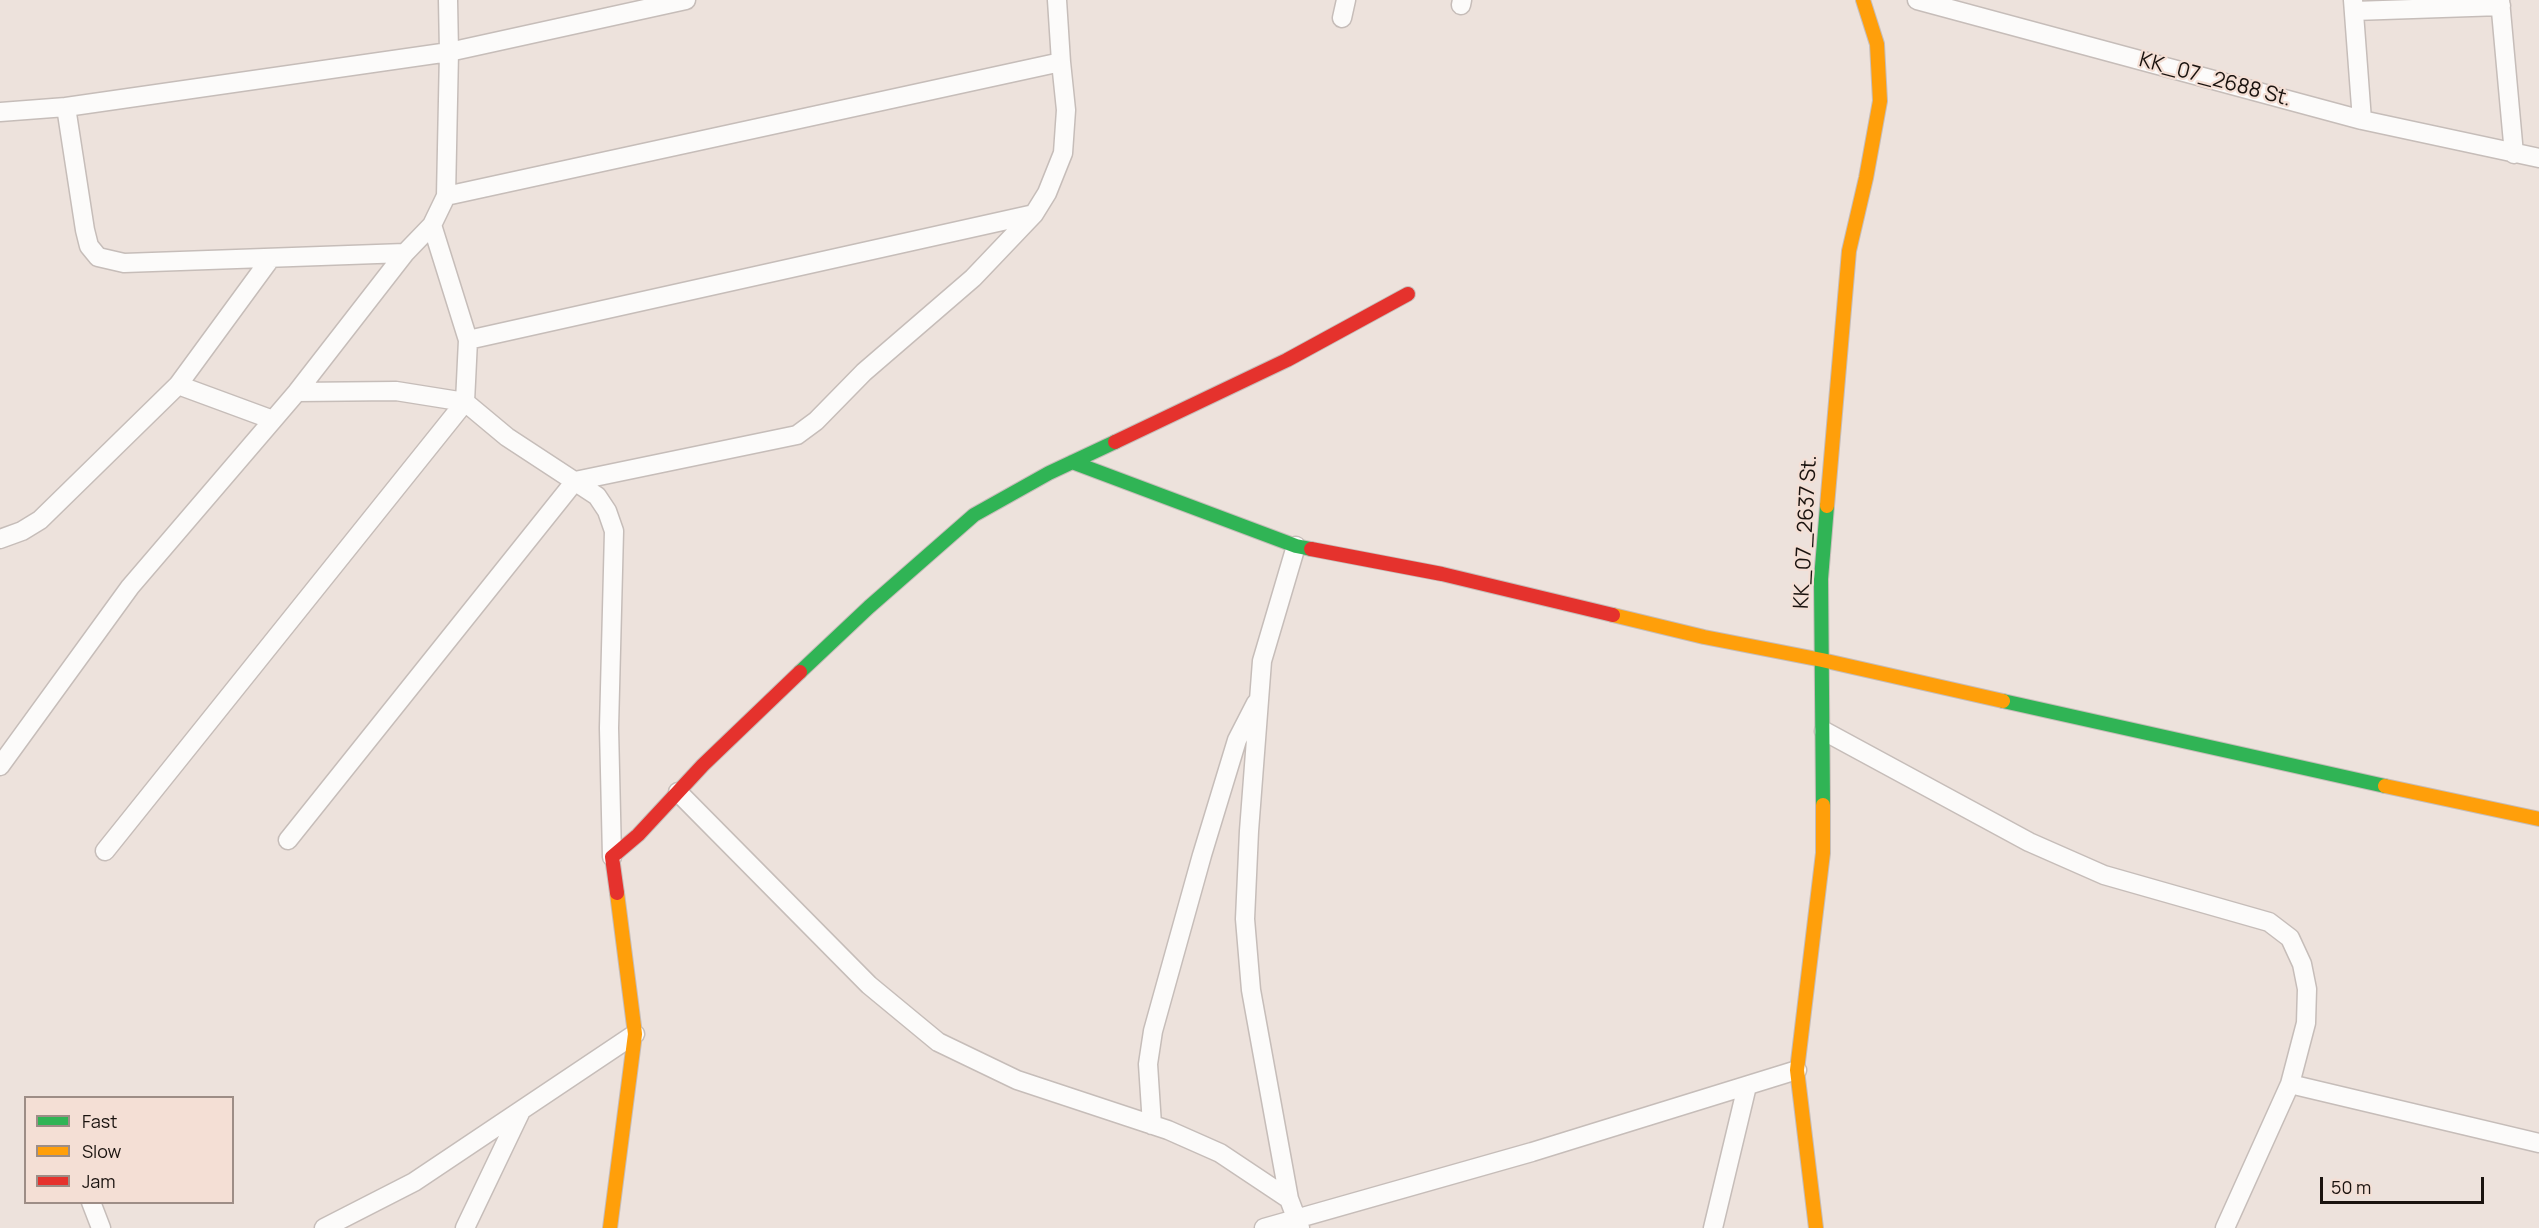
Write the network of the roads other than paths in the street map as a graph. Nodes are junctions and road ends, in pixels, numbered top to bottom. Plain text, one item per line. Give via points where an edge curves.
1 (448, 0) edge
2 (686, 0) edge
3 (1057, 0) edge
4 (1346, 0) edge
5 (1863, 0) edge
6 (1917, 0) edge
7 (2500, 3) edge
8 (2448, 4) edge
9 (2353, 5) edge
10 (1966, 6) edge
11 (1342, 18) dead end
12 (449, 52) junction
13 (1061, 62) junction
14 (66, 107) junction
15 (0, 112) edge
16 (2362, 120) junction
17 (2514, 154) junction
18 (2539, 159) edge
19 (446, 196) junction
20 (1034, 214) junction
21 (432, 225) junction
22 (405, 253) junction
23 (271, 258) junction
24 (1408, 294) dead end
25 (468, 340) junction
26 (178, 385) junction
27 (297, 392) junction
28 (465, 402) junction
29 (273, 420) junction
30 (1072, 462) junction
31 (575, 481) junction
32 (0, 539) edge
33 (1296, 546) junction
34 (1822, 660) junction
35 (1260, 697) junction
36 (1824, 731) junction
37 (0, 766) edge
38 (678, 792) junction
39 (2539, 819) edge
40 (288, 840) dead end
41 (105, 851) dead end
42 (612, 857) junction
43 (635, 1034) junction
44 (1797, 1070) junction
45 (2290, 1084) junction
46 (1747, 1086) junction
47 (521, 1111) junction
48 (1152, 1125) junction
49 (2539, 1143) edge
50 (1289, 1199) junction
51 (91, 1204) edge
52 (1298, 1223) edge
53 (101, 1228) edge
54 (324, 1228) edge
55 (465, 1228) edge
56 (610, 1228) edge
57 (1264, 1228) edge
58 (1713, 1228) edge
59 (1816, 1228) edge
60 (2225, 1228) edge

1 - 12 street
2 - 12 street
3 - 13 street
4 - 11 street
5 - 34 street, KK_07_2637 St. via 1877,44 1880,101 1849,251 1821,579
6 - 10 street, KK_07_2688 St.
7 - 8 street
7 - 17 street
8 - 9 street
9 - 16 street
10 - 16 street, KK_07_2688 St.
12 - 14 street
12 - 19 street
13 - 19 street
13 - 20 street via 1066,110 1063,153
14 - 15 street
14 - 23 street via 85,230 89,246 98,258 124,263
16 - 17 street, KK_07_2688 St.
17 - 18 street, KK_07_2688 St.
19 - 21 street
20 - 25 street
20 - 31 street via 973,278 797,435
21 - 22 street
21 - 25 street
22 - 23 street
22 - 27 street
23 - 26 street
24 - 30 street via 1287,360
25 - 28 street
26 - 29 street
26 - 32 street via 40,520
27 - 28 street via 396,391
27 - 29 street
28 - 31 street via 507,437
28 - 41 street
29 - 37 street via 130,587
30 - 33 street
30 - 38 street via 974,515 869,607
31 - 40 street
31 - 42 street via 597,496 614,531 609,728
33 - 34 street via 1442,574 1704,637
33 - 35 street via 1262,661
34 - 36 street, KK_07_2637 St.
34 - 39 street
35 - 48 street via 1237,740 1153,1031 1148,1064
35 - 50 street via 1245,919 1251,990
36 - 44 street, KK_07_2637 St. via 1823,853
36 - 45 street via 2028,842 2104,875 2269,922 2290,938 2307,989 2306,1023
38 - 42 street
38 - 48 street via 869,985 939,1042 1017,1080
42 - 43 street
43 - 47 street
43 - 56 street
44 - 46 street
44 - 59 street, KK_07_2637 St.
45 - 49 street
45 - 60 street
46 - 52 street
46 - 58 street
47 - 54 street via 414,1182
47 - 55 street
48 - 50 street via 1221,1153
50 - 52 street
51 - 53 street
52 - 57 street

